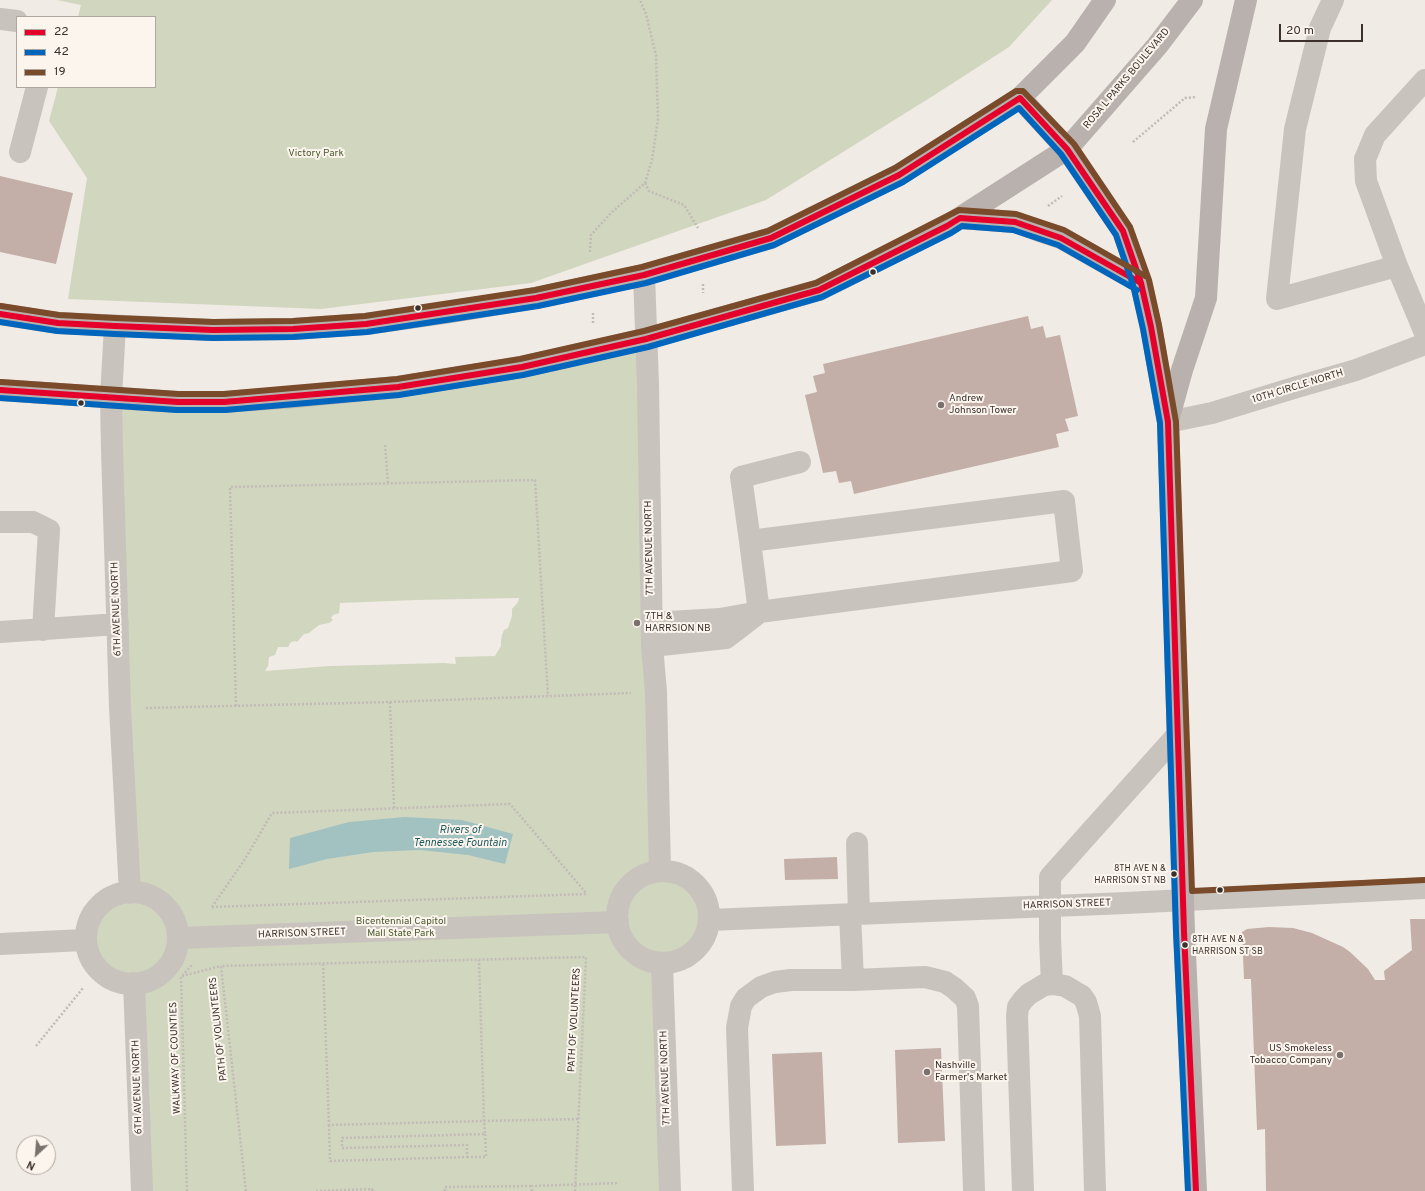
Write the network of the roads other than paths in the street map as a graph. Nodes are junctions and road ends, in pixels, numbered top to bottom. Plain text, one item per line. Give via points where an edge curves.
1 (1106, 0) edge
2 (1192, 0) edge
3 (1246, 0) edge
4 (1333, 0) edge
5 (0, 19) edge
6 (16, 21) edge
7 (1425, 80) edge
8 (36, 88) edge
9 (1020, 98) junction
10 (1068, 149) junction
11 (20, 152) dead end
12 (960, 218) junction
13 (1397, 266) junction
14 (644, 275) junction
15 (1141, 283) junction
16 (0, 314) edge
17 (115, 326) junction
18 (1425, 333) edge
19 (646, 340) junction
20 (1425, 344) edge
21 (0, 390) edge
22 (111, 397) junction
23 (1168, 422) junction
24 (800, 462) dead end
25 (0, 522) edge
26 (750, 541) junction
27 (759, 612) junction
28 (651, 623) junction
29 (118, 624) junction
30 (43, 630) junction
31 (0, 632) edge
32 (652, 646) junction
33 (1178, 734) junction
34 (857, 843) dead end
35 (660, 870) junction
36 (1425, 888) edge
37 (130, 893) junction
38 (1184, 899) junction
39 (1049, 906) junction
40 (854, 914) junction
41 (709, 920) junction
42 (618, 922) junction
43 (179, 938) junction
44 (84, 940) junction
45 (0, 944) edge
46 (662, 965) junction
47 (853, 980) junction
48 (134, 984) junction
49 (1052, 984) junction
50 (142, 1191) edge
51 (670, 1191) edge
52 (743, 1191) edge
53 (974, 1191) edge
54 (1023, 1191) edge
55 (1095, 1191) edge
56 (1196, 1191) edge

1 - 9 main road via 1075,43
2 - 10 main road, ROSA L PARKS BOULEVARD via 1157,46
3 - 23 main road via 1216,129 1206,298
4 - 13 street via 1320,28 1295,129 1277,299
5 - 6 street
7 - 13 street via 1375,135 1365,159 1366,181
8 - 11 street
9 - 10 main road
9 - 14 main road via 899,175 771,238
10 - 12 main road, ROSA L PARKS BOULEVARD
10 - 15 main road via 1122,231
12 - 15 main road via 1015,222 1061,238
12 - 19 main road, ROSA L PARKS BOULEVARD via 819,290
13 - 18 street
14 - 17 main road via 536,298 366,324 245,330
14 - 19 street, 7TH AVENUE NORTH
15 - 23 main road
16 - 17 main road via 58,323
17 - 22 street, 6TH AVENUE NORTH
19 - 22 main road, ROSA L PARKS BOULEVARD via 522,367 398,387 224,402 178,402
19 - 28 street, 7TH AVENUE NORTH
20 - 23 street, 10TH CIRCLE NORTH via 1356,370 1212,414
21 - 22 main road, ROSA L PARKS BOULEVARD
22 - 29 street, 6TH AVENUE NORTH
23 - 33 main road
24 - 26 street via 740,477
25 - 30 street via 33,522 49,530
26 - 27 street
26 - 27 street via 1064,501 1072,571
27 - 28 street via 720,619
27 - 32 street via 726,638
28 - 32 street, 7TH AVENUE NORTH
29 - 30 street
29 - 37 street, 6TH AVENUE NORTH
30 - 31 street
32 - 35 street, 7TH AVENUE NORTH via 656,692
33 - 38 main road
33 - 39 street via 1050,877
34 - 40 street
35 - 41 street via 672,871 697,886 707,904
35 - 42 street via 641,876 629,886 620,900
36 - 38 street, HARRISON STREET
37 - 43 street via 148,895 161,901 177,924
37 - 44 street via 109,898 96,907 86,927
38 - 39 street, HARRISON STREET
38 - 56 main road
39 - 40 street, HARRISON STREET
39 - 49 street
40 - 41 street, HARRISON STREET
40 - 47 street
41 - 46 street via 707,934 696,950 683,960
42 - 43 street, HARRISON STREET
42 - 46 street via 621,936 634,953
43 - 48 street via 176,952 166,969 155,978
44 - 45 street
44 - 48 street via 88,956 102,974 119,982
46 - 51 street, 7TH AVENUE NORTH
47 - 52 street via 775,982 761,987 741,1006 737,1028
47 - 53 street via 929,978 945,982 968,1003
48 - 50 street, 6TH AVENUE NORTH
49 - 54 street via 1044,985 1029,994 1022,1000 1018,1012
49 - 55 street via 1065,986 1082,996 1090,1016

